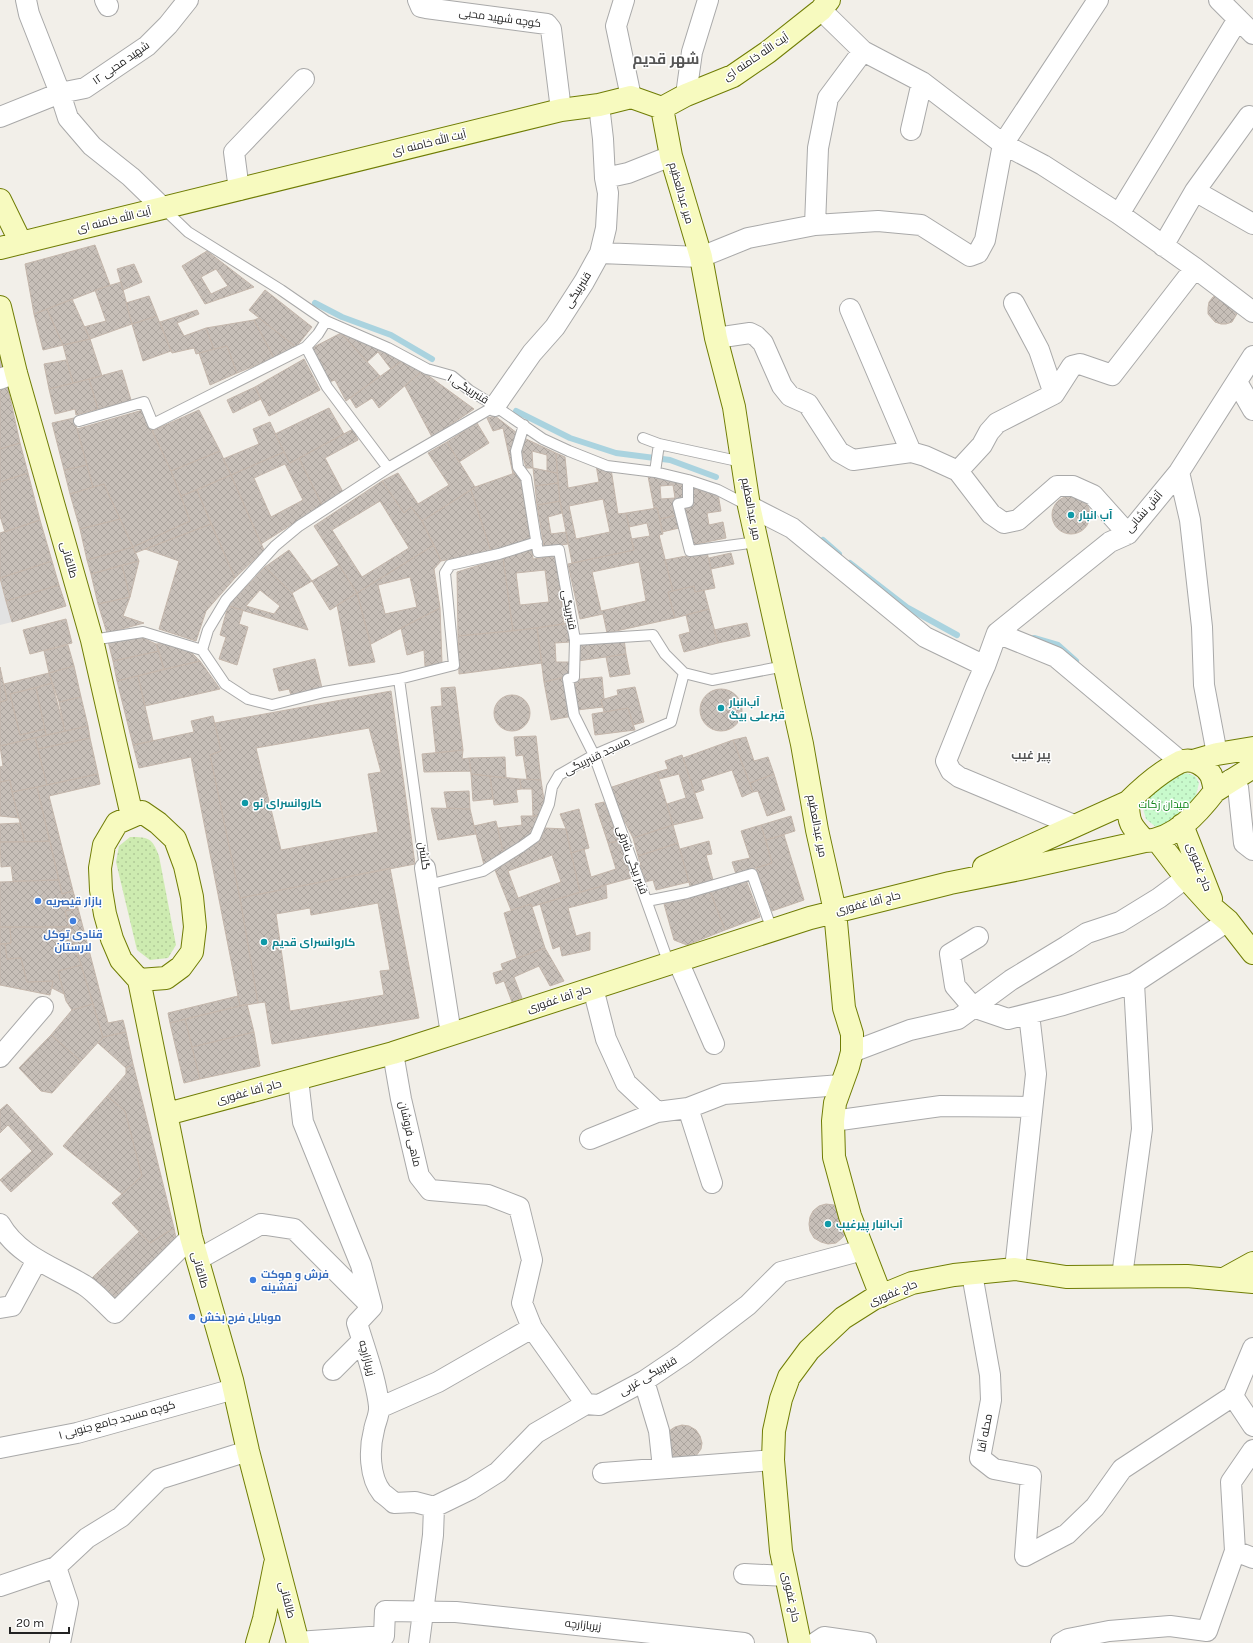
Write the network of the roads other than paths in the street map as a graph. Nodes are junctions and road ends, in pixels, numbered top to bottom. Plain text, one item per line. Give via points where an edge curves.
1 (26, 0) edge
2 (188, 0) edge
3 (418, 0) edge
4 (624, 0) edge
5 (1098, 0) edge
6 (1219, 0) edge
7 (705, 2) edge
8 (825, 5) edge
9 (1238, 19) junction
10 (1253, 34) edge
11 (863, 51) junction
12 (304, 79) dead end
13 (922, 82) junction
14 (60, 93) junction
15 (686, 95) junction
16 (631, 97) junction
17 (599, 105) junction
18 (662, 108) junction
19 (560, 110) junction
20 (1248, 116) dead end
21 (0, 117) edge
22 (911, 130) dead end
23 (1003, 144) junction
24 (671, 156) junction
25 (605, 178) junction
26 (239, 190) junction
27 (1194, 191) junction
28 (0, 200) edge
29 (163, 208) junction
30 (1119, 214) junction
31 (1253, 224) edge
32 (815, 225) junction
33 (21, 243) junction
34 (1163, 246) junction
35 (0, 248) edge
36 (600, 253) junction
37 (701, 257) junction
38 (1195, 268) junction
39 (1014, 303) dead end
40 (0, 307) edge
41 (850, 309) dead end
42 (1253, 312) edge
43 (326, 321) junction
44 (716, 338) junction
45 (306, 347) junction
46 (1253, 356) edge
47 (8, 376) edge
48 (1237, 382) junction
49 (1054, 394) junction
50 (495, 406) junction
51 (1253, 410) edge
52 (78, 421) dead end
53 (524, 425) junction
54 (643, 438) dead end
55 (659, 444) junction
56 (911, 452) junction
57 (742, 462) junction
58 (388, 468) junction
59 (958, 471) junction
60 (655, 472) junction
61 (1179, 472) junction
62 (688, 480) junction
63 (749, 506) junction
64 (1128, 534) junction
65 (537, 542) junction
66 (757, 542) junction
67 (997, 633) junction
68 (92, 640) junction
69 (574, 640) junction
70 (202, 650) junction
71 (785, 666) junction
72 (985, 666) junction
73 (684, 673) junction
74 (399, 679) junction
75 (1253, 748) edge
76 (1217, 754) junction
77 (594, 755) junction
78 (1187, 762) junction
79 (1253, 767) edge
80 (1229, 786) edge
81 (1128, 802) junction
82 (132, 816) junction
83 (1182, 825) junction
84 (1076, 826) junction
85 (1151, 841) junction
86 (1253, 850) edge
87 (427, 876) junction
88 (1186, 878) junction
89 (950, 883) junction
90 (647, 901) junction
91 (835, 911) junction
92 (1222, 916) junction
93 (772, 930) junction
94 (978, 937) dead end
95 (1253, 953) edge
96 (673, 963) junction
97 (139, 980) junction
98 (1134, 983) junction
99 (593, 988) junction
100 (43, 1007) dead end
101 (973, 1007) junction
102 (1029, 1014) junction
103 (451, 1034) junction
104 (714, 1044) dead end
105 (852, 1052) junction
106 (393, 1053) junction
107 (0, 1057) edge
108 (298, 1078) junction
109 (841, 1085) junction
110 (1032, 1107) junction
111 (688, 1108) junction
112 (657, 1112) junction
113 (167, 1114) junction
114 (833, 1121) junction
115 (590, 1139) dead end
116 (712, 1183) dead end
117 (2, 1231) edge
118 (191, 1237) junction
119 (863, 1250) junction
120 (37, 1260) junction
121 (197, 1260) junction
122 (1253, 1263) edge
123 (1015, 1269) junction
124 (972, 1274) junction
125 (1122, 1276) junction
126 (1224, 1279) junction
127 (1253, 1282) edge
128 (881, 1296) junction
129 (372, 1307) junction
130 (0, 1308) edge
131 (532, 1328) junction
132 (362, 1341) junction
133 (1253, 1348) edge
134 (332, 1370) dead end
135 (644, 1381) junction
136 (234, 1389) junction
137 (1233, 1396) junction
138 (586, 1404) junction
139 (379, 1408) junction
140 (1253, 1426) edge
141 (0, 1448) edge
142 (1253, 1450) edge
143 (248, 1451) junction
144 (773, 1460) junction
145 (662, 1468) junction
146 (603, 1473) dead end
147 (434, 1507) junction
148 (1235, 1551) junction
149 (276, 1557) junction
150 (1253, 1558) edge
151 (56, 1567) junction
152 (744, 1574) dead end
153 (786, 1576) junction
154 (0, 1586) edge
155 (422, 1611) junction
156 (678, 1639) edge
157 (297, 1642) edge
158 (60, 1643) edge
159 (257, 1643) edge
160 (419, 1643) edge
161 (744, 1643) edge
162 (800, 1643) edge
163 (815, 1643) edge
164 (866, 1643) edge
165 (1061, 1643) edge

1 - 14 street
2 - 14 street, شهید محبی ۱۲ via 147,46 85,88
3 - 19 street, کوچه شهید محبی via 421,7 426,8 547,24 552,35
4 - 16 street via 616,26
5 - 23 street
6 - 9 street
7 - 15 street via 697,41 692,52
8 - 11 street
8 - 15 main road, آیت الله خامنه ای via 768,52 733,76
9 - 10 street
9 - 30 street
11 - 13 street
11 - 32 street via 828,98 818,148
12 - 26 street via 234,152
13 - 22 street
13 - 23 street
14 - 21 street, شهید محبی ۱۲
14 - 29 street via 68,118 92,146 131,176
15 - 18 main road, آیت الله خامنه ای
16 - 17 main road, آیت الله خامنه ای
16 - 18 main road
17 - 19 main road, آیت الله خامنه ای
17 - 25 street, قنبربیگی
18 - 24 main road, میر عبدالعظیم
19 - 26 main road, آیت الله خامنه ای
20 - 27 street
23 - 30 street via 1043,165
23 - 32 street via 985,240 978,254 970,256 921,225 878,221
24 - 25 street
24 - 37 main road, میر عبدالعظیم
25 - 36 street, قنبربیگی via 608,193 606,228
26 - 29 main road, آیت الله خامنه ای
27 - 31 street
27 - 34 street
28 - 33 main road
29 - 33 main road, آیت الله خامنه ای
29 - 43 lane, قنبربیگی ۱ via 188,232
30 - 34 street
32 - 37 street via 748,238
33 - 35 main road, آیت الله خامنه ای
34 - 38 street
36 - 37 street
36 - 50 street, قنبربیگی via 555,327 532,353
37 - 44 main road, میر عبدالعظیم
38 - 42 street
38 - 49 street via 1112,375 1080,364 1072,366
39 - 49 street via 1039,350
40 - 47 main road, طالقانی
41 - 56 street
43 - 45 lane
43 - 50 lane, قنبربیگی ۱ via 388,348 427,369 452,376
44 - 56 street via 750,333 756,336 763,343 782,386 790,396 808,404 840,452 853,460
44 - 57 main road, میر عبدالعظیم via 734,407
45 - 52 lane via 153,424 144,402
45 - 58 lane via 327,387
46 - 48 street, آتش نشانی
47 - 68 main road, طالقانی
48 - 51 street
48 - 61 street, آتش نشانی
49 - 59 street via 997,423 982,445
50 - 53 lane, قنبربیگی ۱
50 - 58 lane
53 - 60 lane, قنبربیگی ۱ via 543,439 607,466
53 - 65 lane via 516,451 518,467 526,478
54 - 55 lane
55 - 57 lane
55 - 60 lane
56 - 59 street
57 - 63 main road, میر عبدالعظیم
58 - 70 lane via 299,526 275,546 226,600 208,630
59 - 64 street via 991,514 1004,523 1018,520 1057,486 1073,486 1093,495
60 - 62 lane, قنبربیگی ۱
61 - 64 street, آتش نشانی
61 - 76 street via 1190,520 1202,627 1204,685
62 - 63 lane, قنبربیگی ۱ via 718,490
62 - 66 lane via 688,502 678,504 690,551
63 - 66 main road, میر عبدالعظیم
63 - 72 street via 792,528 925,637
64 - 67 street, آتش نشانی via 1110,542
65 - 69 lane, قنبربیگی via 538,552 559,550
65 - 74 lane via 450,565 445,573 454,666
66 - 71 main road, میر عبدالعظیم
67 - 72 street
67 - 78 street via 1056,657
68 - 70 lane via 143,632
68 - 82 main road, طالقانی
69 - 73 lane, قنبربیگی via 653,635 665,654
69 - 77 lane, قنبر بیگی شرقی via 574,677 568,679 574,715
70 - 74 lane via 226,684 248,700 272,705 324,692
71 - 73 lane via 712,680
71 - 91 main road, میر عبدالعظیم
72 - 84 street via 946,761 951,771 959,777
73 - 77 lane, مسجد قنبربیگی via 671,722
74 - 87 lane, گلشن
75 - 76 main road, حاج آقا غفوری
76 - 78 main road, حاج آقا غفوری
77 - 87 lane, مسجد قنبربیگی via 559,775 552,787 549,804 535,837 483,871
77 - 90 lane, قنبر بیگی شرقی
78 - 80 main road via 1205,766
78 - 81 main road, حاج آقا غفوری via 1146,784
79 - 80 main road
80 - 83 main road
80 - 86 street via 1244,843
81 - 84 main road, حاج آقا غفوری
81 - 85 main road, حاج غفوری via 1128,819 1134,829
82 - 97 main road via 116,823 104,845 100,868 105,914 112,939 120,960
82 - 97 main road via 142,812 175,839 185,866 192,897 195,928 192,952 181,967 166,978
83 - 85 main road
83 - 92 main road, حاج غفوری
84 - 89 main road, حاج آقا غفوری
85 - 88 main road, حاج غفوری
85 - 89 main road, حاج آقا غفوری
87 - 103 street, گلشن
88 - 92 main road, حاج غفوری
88 - 101 street via 1160,898 1120,922 1087,933
89 - 91 main road, حاج آقا غفوری
90 - 93 lane via 687,893 752,874
90 - 96 lane, قنبر بیگی شرقی
91 - 93 main road, حاج آقا غفوری
91 - 105 main road, میر عبدالعظیم via 844,1008 852,1034
92 - 95 main road, حاج غفوری
92 - 98 street
93 - 96 main road, حاج آقا غفوری
94 - 101 street via 950,954 955,986
96 - 99 main road, حاج آقا غفوری
96 - 104 street
97 - 113 main road, طالقانی
98 - 102 street
98 - 125 street via 1142,1129
99 - 103 main road, حاج آقا غفوری
99 - 112 street via 606,1039 626,1083
100 - 107 street
101 - 102 street via 1008,1019
101 - 105 street via 958,1018 910,1030
102 - 110 street via 1036,1074
103 - 106 main road, حاج آقا غفوری
105 - 109 main road, میر عبدالعظیم
106 - 108 main road, حاج آقا غفوری
106 - 131 street, ماهی فروشان via 419,1176 430,1190 488,1195 519,1207 532,1260 522,1303
108 - 113 main road, حاج آقا غفوری
108 - 129 street via 303,1122 361,1264
109 - 111 street via 724,1094
109 - 114 main road, میر عبدالعظیم
110 - 114 street via 941,1106
110 - 123 street
111 - 112 street
111 - 116 street
112 - 115 street
113 - 118 main road, طالقانی
114 - 119 main road, میر عبدالعظیم via 834,1157 840,1184
117 - 120 street
118 - 120 street via 116,1313 85,1285
118 - 121 main road, طالقانی
119 - 128 main road, میر عبدالعظیم
119 - 135 street, قنبربیگی غربی via 781,1272 748,1305
120 - 130 street via 12,1306
121 - 129 street via 261,1224 294,1229
121 - 136 main road, طالقانی
122 - 126 main road
123 - 124 main road, حاج غفوری
123 - 125 main road, حاج غفوری via 1066,1277
124 - 128 main road, حاج غفوری via 912,1283
124 - 137 street, محله آقا via 990,1375 991,1400 980,1458 994,1469 1031,1476 1025,1556 1067,1534 1095,1507 1122,1469
125 - 126 main road, حاج غفوری
126 - 127 main road, حاج غفوری
128 - 144 main road, حاج غفوری via 843,1318 809,1350 789,1377 774,1431
129 - 132 street, زیربازارچه via 357,1322
131 - 138 street, ماهی فروشان
131 - 139 street via 438,1382
132 - 134 street
132 - 139 street, زیربازارچه
133 - 137 street
135 - 138 street, قنبربیگی غربی via 600,1404
135 - 145 street via 659,1431
136 - 141 street, کوچه مسجد جامع جنوبی ۱ via 77,1432
136 - 143 main road, طالقانی
137 - 140 street
138 - 147 street, قنبربیگی غربی via 536,1433 498,1472
139 - 147 street, زیربازارچه via 371,1452 377,1484 382,1493 394,1502 415,1502
142 - 148 street via 1231,1482
143 - 149 main road, طالقانی
143 - 151 street via 159,1479 121,1517 87,1538
144 - 145 street
144 - 153 main road, حاج غفوری via 781,1551
145 - 146 street
147 - 155 street via 433,1535
148 - 150 street
148 - 165 street via 1207,1631 1170,1626 1109,1631 1068,1639
149 - 157 main road, طالقانی
149 - 159 main road, طالقانی
151 - 154 street
151 - 158 street via 68,1603
152 - 153 street
153 - 162 main road, حاج غفوری
155 - 156 street, زیربازارچه via 456,1612
155 - 157 street, زیربازارچه via 385,1611 384,1636
155 - 160 street
156 - 161 street, زیربازارچه
163 - 164 street via 824,1637

